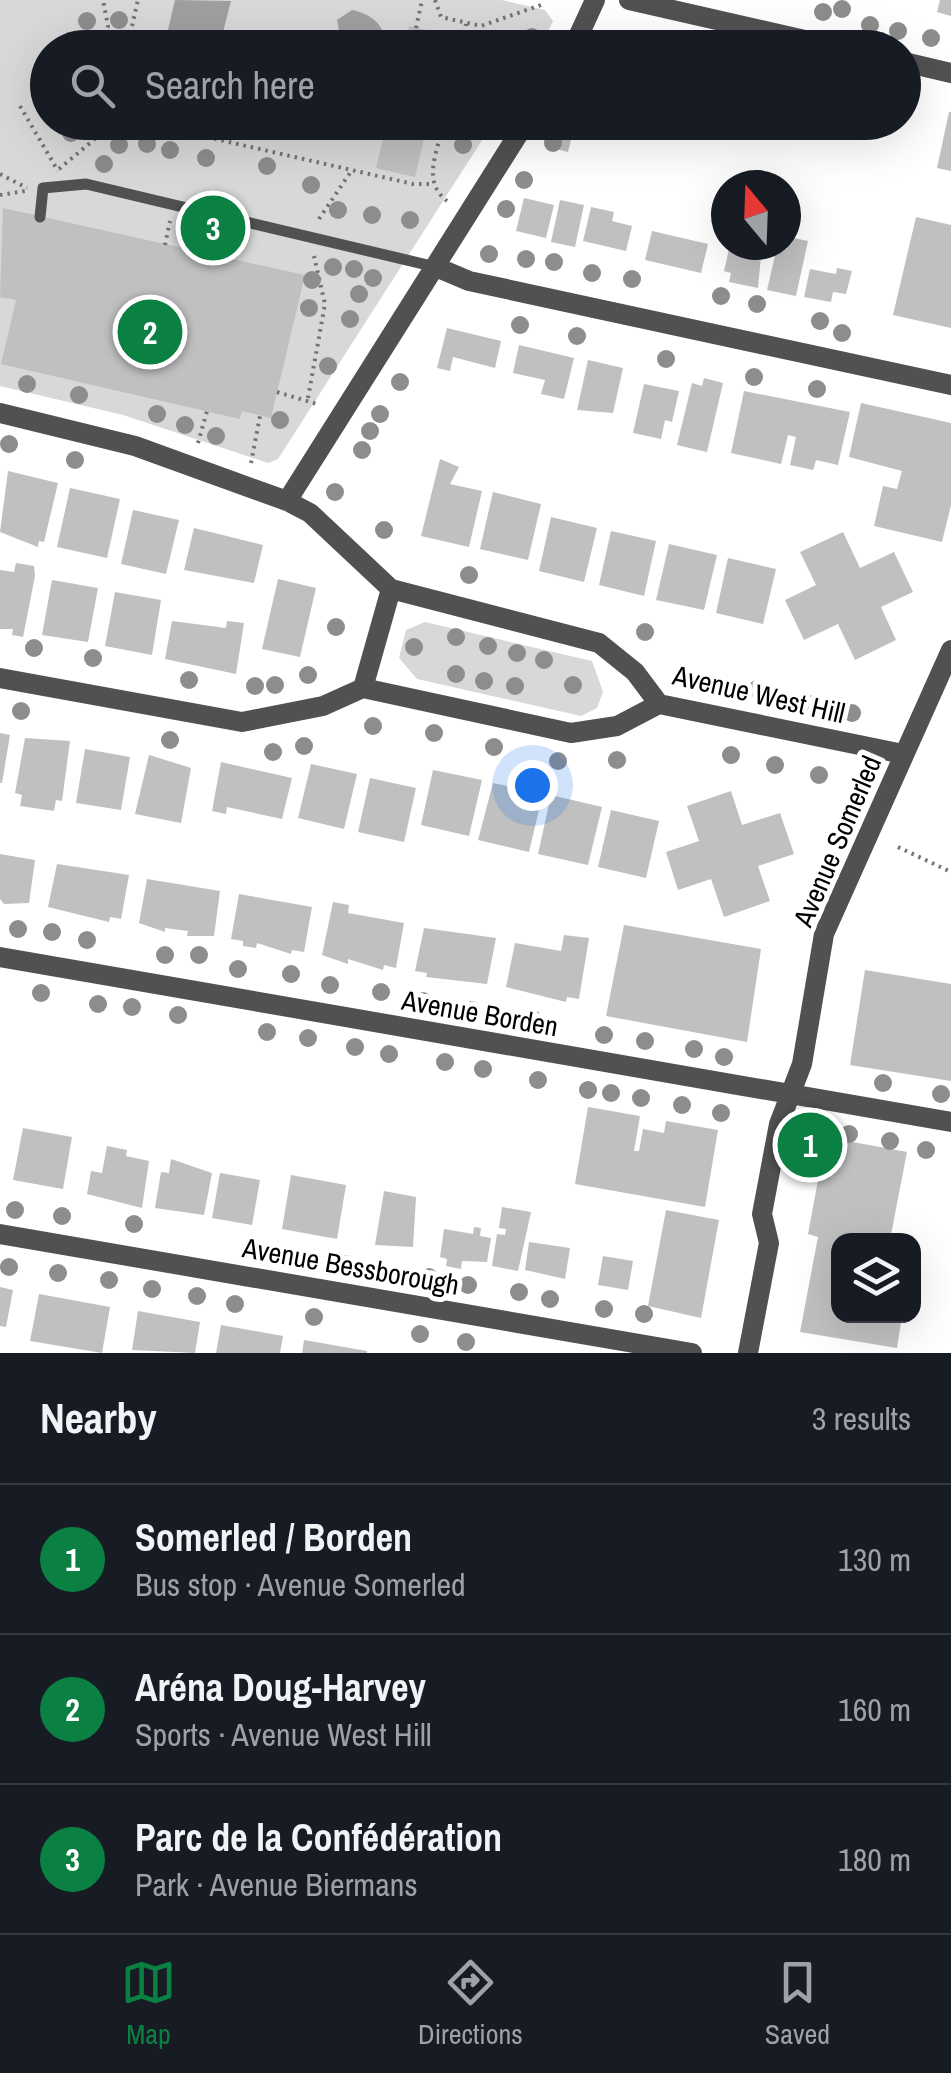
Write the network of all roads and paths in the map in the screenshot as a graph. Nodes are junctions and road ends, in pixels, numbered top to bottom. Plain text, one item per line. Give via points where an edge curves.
1 (103, 0) edge
2 (138, 0) edge
3 (422, 0) edge
4 (436, 0) edge
5 (595, 0) edge
6 (629, 0) edge
7 (541, 4) dead end
8 (466, 24) junction
9 (416, 28) dead end
10 (106, 30) edge
11 (131, 30) edge
12 (464, 30) edge
13 (581, 30) edge
14 (761, 30) edge
15 (921, 66) edge
16 (951, 72) edge
17 (20, 106) dead end
18 (30, 123) edge
19 (40, 140) edge
20 (94, 140) edge
21 (220, 140) edge
22 (441, 140) edge
23 (515, 140) edge
24 (57, 170) junction
25 (352, 170) junction
26 (0, 174) edge
27 (64, 184) junction
28 (432, 184) junction
29 (36, 189) junction
30 (0, 195) edge
31 (447, 200) dead end
32 (40, 217) dead end
33 (319, 219) dead end
34 (167, 233) dead end
35 (165, 245) dead end
36 (312, 251) dead end
37 (436, 267) junction
38 (951, 385) edge
39 (277, 392) dead end
40 (308, 398) junction
41 (317, 404) dead end
42 (208, 411) dead end
43 (0, 414) edge
44 (260, 416) dead end
45 (198, 443) dead end
46 (251, 463) dead end
47 (287, 501) junction
48 (391, 589) junction
49 (951, 650) edge
50 (0, 678) edge
51 (363, 688) junction
52 (659, 704) junction
53 (903, 754) junction
54 (898, 847) dead end
55 (951, 872) edge
56 (0, 957) edge
57 (790, 1095) junction
58 (951, 1122) edge
59 (0, 1234) edge
60 (692, 1353) edge
61 (748, 1353) edge

1 - 10 path
2 - 11 path
3 - 9 path
4 - 8 path via 440,16
5 - 13 street
6 - 14 street
7 - 8 path via 486,25
8 - 12 path
15 - 16 street
17 - 18 path
19 - 24 path
20 - 24 path
21 - 25 path
22 - 28 path
23 - 37 street
24 - 27 path
24 - 29 path
25 - 28 path
25 - 33 path
26 - 29 path
27 - 29 lane
27 - 37 lane via 123,192
28 - 31 path
29 - 30 path
29 - 32 lane
34 - 35 path
36 - 40 path via 325,304
37 - 38 street via 469,280
37 - 47 street
39 - 40 path
40 - 41 path
42 - 45 path
43 - 47 street, Avenue West Hill via 150,450
44 - 46 path
47 - 48 street, Avenue West Hill via 310,513
48 - 51 street
48 - 52 street, Avenue West Hill via 599,643
49 - 53 street, Avenue Somerled
50 - 51 street via 242,722 323,706
51 - 52 street via 571,733 618,726
52 - 53 street, Avenue West Hill
53 - 57 street, Avenue Somerled via 824,934 802,1064
54 - 55 path
56 - 57 street, Avenue Borden
57 - 58 street, Avenue Borden
57 - 61 street, Avenue Somerled via 762,1214 768,1243
59 - 60 street, Avenue Bessborough

